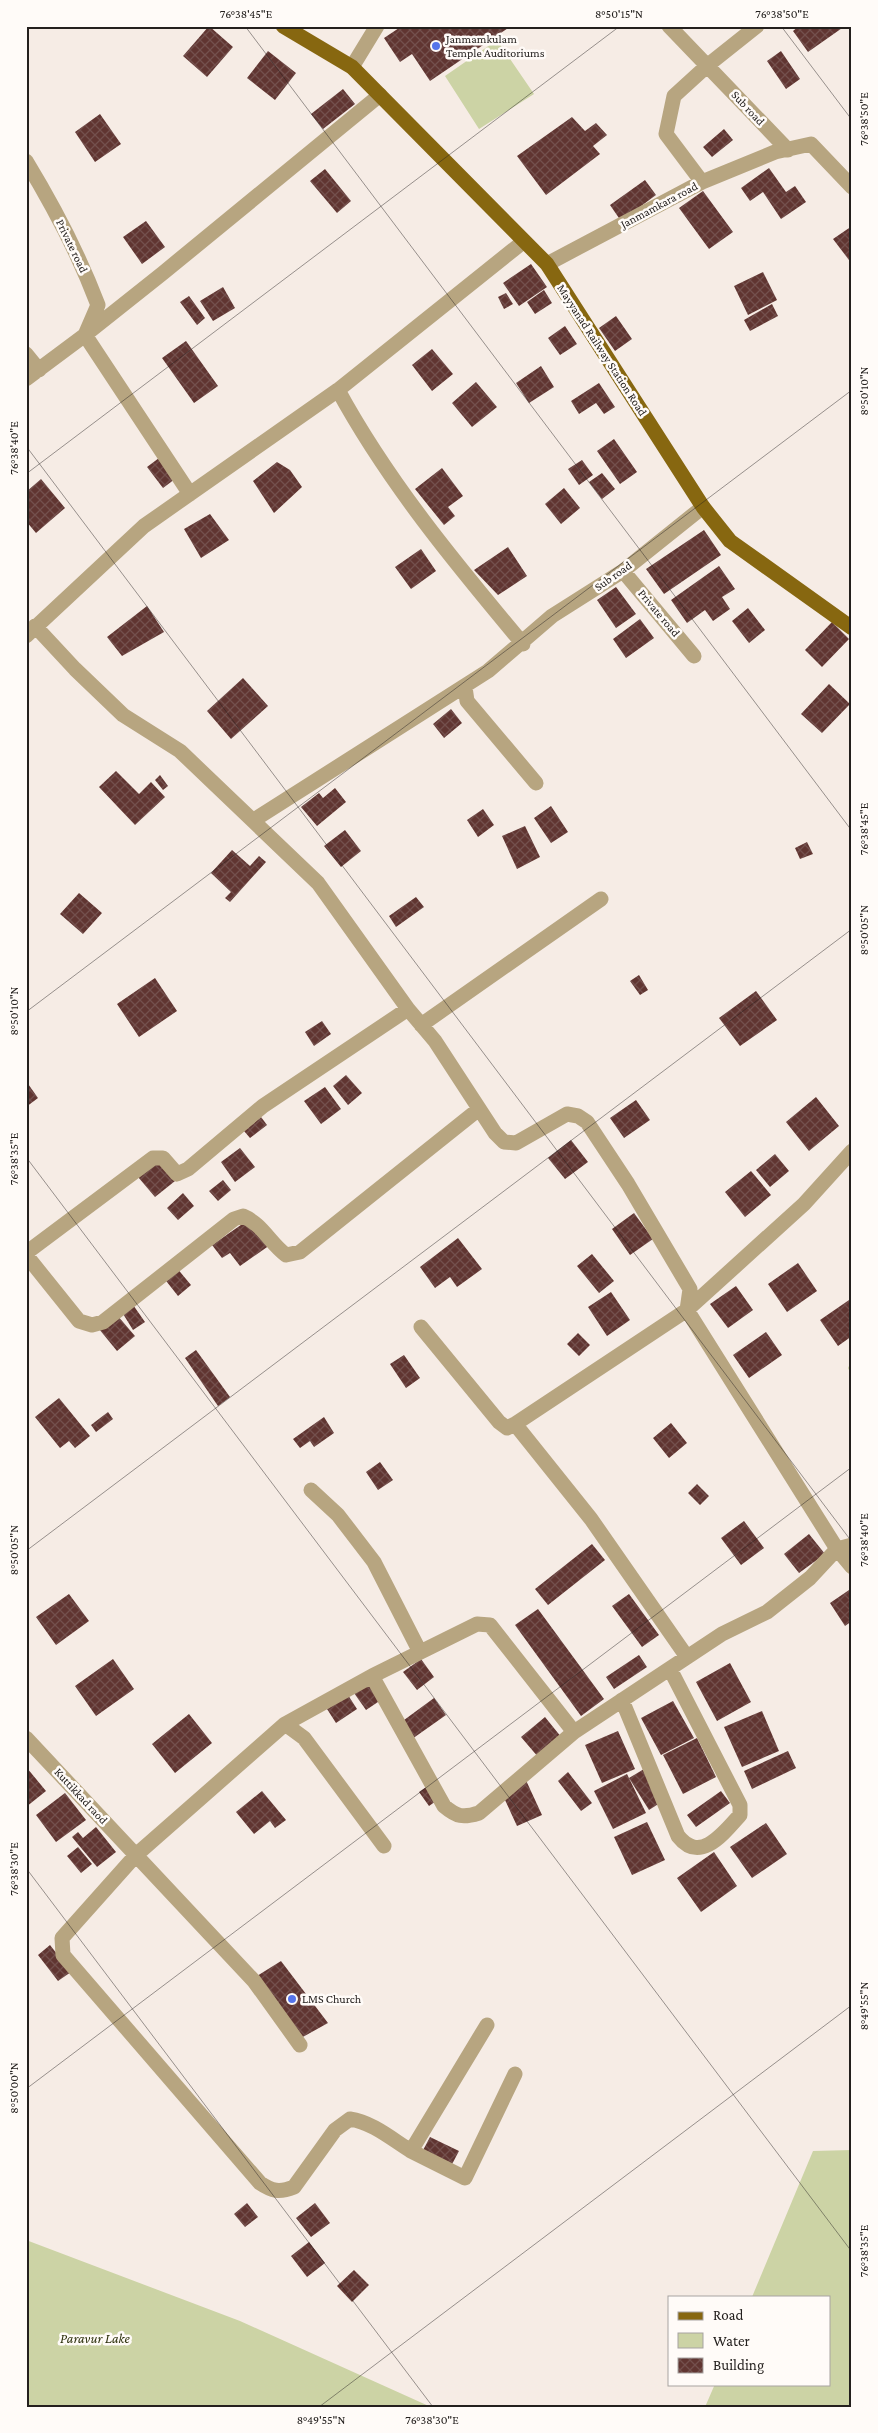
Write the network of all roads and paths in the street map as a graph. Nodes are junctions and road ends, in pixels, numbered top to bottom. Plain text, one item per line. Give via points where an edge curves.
1 (283, 26) edge
2 (377, 26) edge
3 (669, 26) edge
4 (757, 26) edge
5 (708, 65) junction
6 (352, 68) junction
7 (380, 95) junction
8 (781, 151) junction
9 (26, 161) edge
10 (702, 182) junction
11 (852, 188) edge
12 (523, 242) junction
13 (547, 264) junction
14 (85, 335) junction
15 (26, 354) edge
16 (39, 370) junction
17 (26, 379) edge
18 (338, 390) junction
19 (190, 494) junction
20 (703, 507) junction
21 (623, 570) junction
22 (852, 628) edge
23 (31, 631) edge
24 (523, 644) junction
25 (694, 656) dead end
26 (465, 687) junction
27 (536, 783) dead end
28 (254, 820) junction
29 (601, 899) dead end
30 (408, 1009) junction
31 (421, 1025) junction
32 (480, 1109) junction
33 (852, 1151) edge
34 (26, 1254) edge
35 (688, 1310) junction
36 (421, 1327) dead end
37 (515, 1424) junction
38 (311, 1490) dead end
39 (844, 1547) edge
40 (852, 1567) edge
41 (420, 1652) junction
42 (687, 1657) junction
43 (670, 1669) junction
44 (372, 1676) junction
45 (622, 1700) junction
46 (285, 1724) junction
47 (574, 1732) junction
48 (26, 1738) edge
49 (384, 1846) dead end
50 (136, 1855) junction
51 (487, 2025) dead end
52 (300, 2045) dead end
53 (515, 2074) dead end
54 (411, 2152) junction

1 - 6 main road, Mayyanad Railway Station Road
2 - 6 street
3 - 5 street, Sub road
4 - 5 street
5 - 8 street, Sub road
5 - 10 street via 674,96 666,134
6 - 7 main road, Mayyanad Railway Station Road
7 - 12 main road, Mayyanad Railway Station Road
7 - 14 street
8 - 10 street, Janmamkara road
8 - 11 street, Janmamkara road via 811,144
9 - 14 street, Private road via 50,201 88,278 98,306
10 - 13 street, Janmamkara road
12 - 13 main road, Mayyanad Railway Station Road
12 - 18 street
13 - 20 main road, Mayyanad Railway Station Road
14 - 16 street
14 - 19 street
15 - 16 street
16 - 17 street
18 - 19 street
18 - 24 street via 389,473
19 - 23 street via 144,526
20 - 21 street, Sub road
20 - 22 main road, Mayyanad Railway Station Road via 730,541
21 - 24 street, Sub road via 552,616
21 - 25 street, Private road
23 - 28 street via 123,715 180,751
24 - 26 street, Sub road
26 - 27 street via 467,700
26 - 28 street, Sub road
28 - 30 street via 318,883
29 - 31 street
30 - 31 street
30 - 34 street via 262,1106 188,1169 178,1174 163,1158 153,1158
31 - 32 street
32 - 34 street via 300,1252 286,1255 276,1248 254,1220 243,1216 234,1219 103,1322 92,1325 79,1320
32 - 35 street via 504,1142 516,1143 567,1114 587,1122 690,1289
33 - 35 street via 804,1204
35 - 37 street
35 - 39 street
36 - 37 street via 499,1422 507,1428
37 - 42 street via 591,1519
38 - 41 street via 338,1514 374,1562
39 - 40 street
39 - 42 street via 787,1598
41 - 44 street
41 - 47 street via 477,1624 490,1625
42 - 43 street
43 - 45 street
43 - 45 street via 740,1805 740,1815 704,1848 685,1845 678,1836
44 - 46 street
44 - 47 street via 444,1806 455,1815 465,1817 479,1813
45 - 47 street
46 - 49 street via 304,1738
46 - 50 street
48 - 50 street, Kuttikkad raod
50 - 52 street, Kuttikkad raod via 254,1981
50 - 54 street via 62,1938 63,1955 260,2182 271,2191 283,2192 294,2187 335,2130 350,2120 358,2120
51 - 54 street
53 - 54 street via 465,2178

